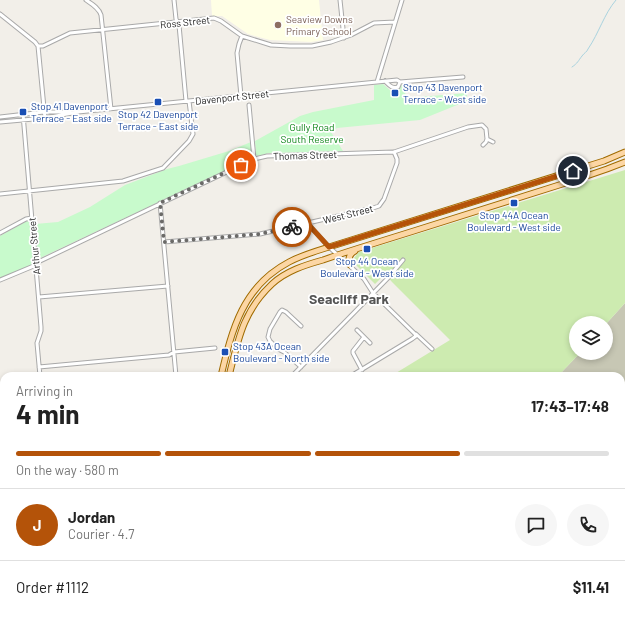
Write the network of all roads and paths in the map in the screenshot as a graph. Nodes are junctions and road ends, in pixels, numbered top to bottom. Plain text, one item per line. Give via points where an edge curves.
1 (86, 0) edge
2 (174, 0) edge
3 (340, 0) edge
4 (402, 0) edge
5 (0, 14) edge
6 (178, 22) junction
7 (395, 22) junction
8 (103, 30) junction
9 (242, 36) junction
10 (344, 38) junction
11 (38, 46) junction
12 (463, 77) dead end
13 (385, 81) junction
14 (377, 82) junction
15 (400, 82) junction
16 (241, 96) junction
17 (188, 101) junction
18 (249, 105) dead end
19 (111, 109) junction
20 (44, 112) junction
21 (78, 112) junction
22 (22, 114) junction
23 (0, 117) edge
24 (45, 118) junction
25 (23, 120) junction
26 (0, 122) edge
27 (487, 139) junction
28 (493, 142) dead end
29 (483, 145) dead end
30 (394, 152) junction
31 (625, 152) edge
32 (254, 159) junction
33 (625, 162) edge
34 (29, 191) junction
35 (0, 194) edge
36 (160, 203) junction
37 (32, 218) junction
38 (308, 224) junction
39 (395, 227) junction
40 (411, 232) junction
41 (0, 233) edge
42 (164, 242) junction
43 (365, 246) junction
44 (329, 247) junction
45 (338, 255) junction
46 (402, 260) dead end
47 (36, 264) junction
48 (350, 265) junction
49 (0, 280) edge
50 (168, 286) junction
51 (373, 293) junction
52 (38, 297) junction
53 (302, 326) dead end
54 (357, 330) dead end
55 (416, 334) junction
56 (364, 337) junction
57 (370, 343) dead end
58 (215, 348) dead end
59 (432, 349) dead end
60 (174, 352) junction
61 (39, 367) junction
62 (301, 367) junction
63 (362, 370) junction
64 (40, 372) edge
65 (176, 372) edge
66 (222, 372) edge
67 (230, 372) edge
68 (297, 372) edge
69 (358, 372) edge

1 - 8 street via 100,12
2 - 6 street
3 - 10 street
4 - 7 street
5 - 11 street
6 - 8 street, Ross Street
6 - 9 street, Ross Street via 214,18
6 - 17 street
7 - 10 street, Ross Street via 374,23
7 - 14 street
8 - 11 street, Ross Street via 70,33
8 - 19 street
9 - 10 street, Ross Street via 271,45 290,46 318,44
9 - 16 street via 237,54
11 - 20 street
12 - 15 street, Davenport Street
13 - 14 street, Davenport Street
13 - 15 street, Davenport Street
13 - 15 street, Davenport Street via 392,88 398,87
14 - 16 street, Davenport Street
16 - 17 street, Davenport Street
17 - 19 street, Davenport Street
17 - 34 street via 193,134 163,168 123,181
18 - 32 street
19 - 21 street, Davenport Street
20 - 21 street
20 - 22 street
20 - 24 street
21 - 24 street
22 - 23 street
22 - 25 street, Arthur Street
24 - 25 street
25 - 26 street
25 - 34 street, Arthur Street
27 - 28 street
27 - 29 street
27 - 30 street, Thomas Street via 486,129 482,125 468,127
30 - 32 street, Thomas Street via 267,156
30 - 38 street, West Street via 397,163 379,206
31 - 39 main road via 604,161
32 - 36 street, Thomas Street
33 - 40 main road via 607,170
34 - 35 street
34 - 37 street, Arthur Street
36 - 42 street
36 - 47 street, Thomas Street
37 - 41 street
37 - 47 street, Arthur Street
38 - 42 street, West Street via 260,234
38 - 44 street
39 - 40 main road via 395,233
39 - 44 main road
40 - 43 main road
42 - 50 street
43 - 45 main road
43 - 48 main road via 351,254
44 - 45 street
44 - 66 main road via 290,262 257,287 237,320
45 - 48 street
45 - 67 main road via 282,276 263,293 244,323
46 - 51 street
47 - 49 street, Thomas Street
47 - 52 street, Arthur Street
48 - 51 street
50 - 52 street
50 - 60 street
51 - 55 street
51 - 62 street
52 - 61 street, Arthur Street via 41,327 37,343
53 - 62 street via 282,310 268,337 270,342
54 - 56 street
55 - 59 street
55 - 63 street
56 - 57 street
56 - 63 street via 353,351
58 - 60 street
60 - 61 street via 169,355
60 - 65 street
61 - 64 street, Arthur Street
62 - 68 street
63 - 69 street

